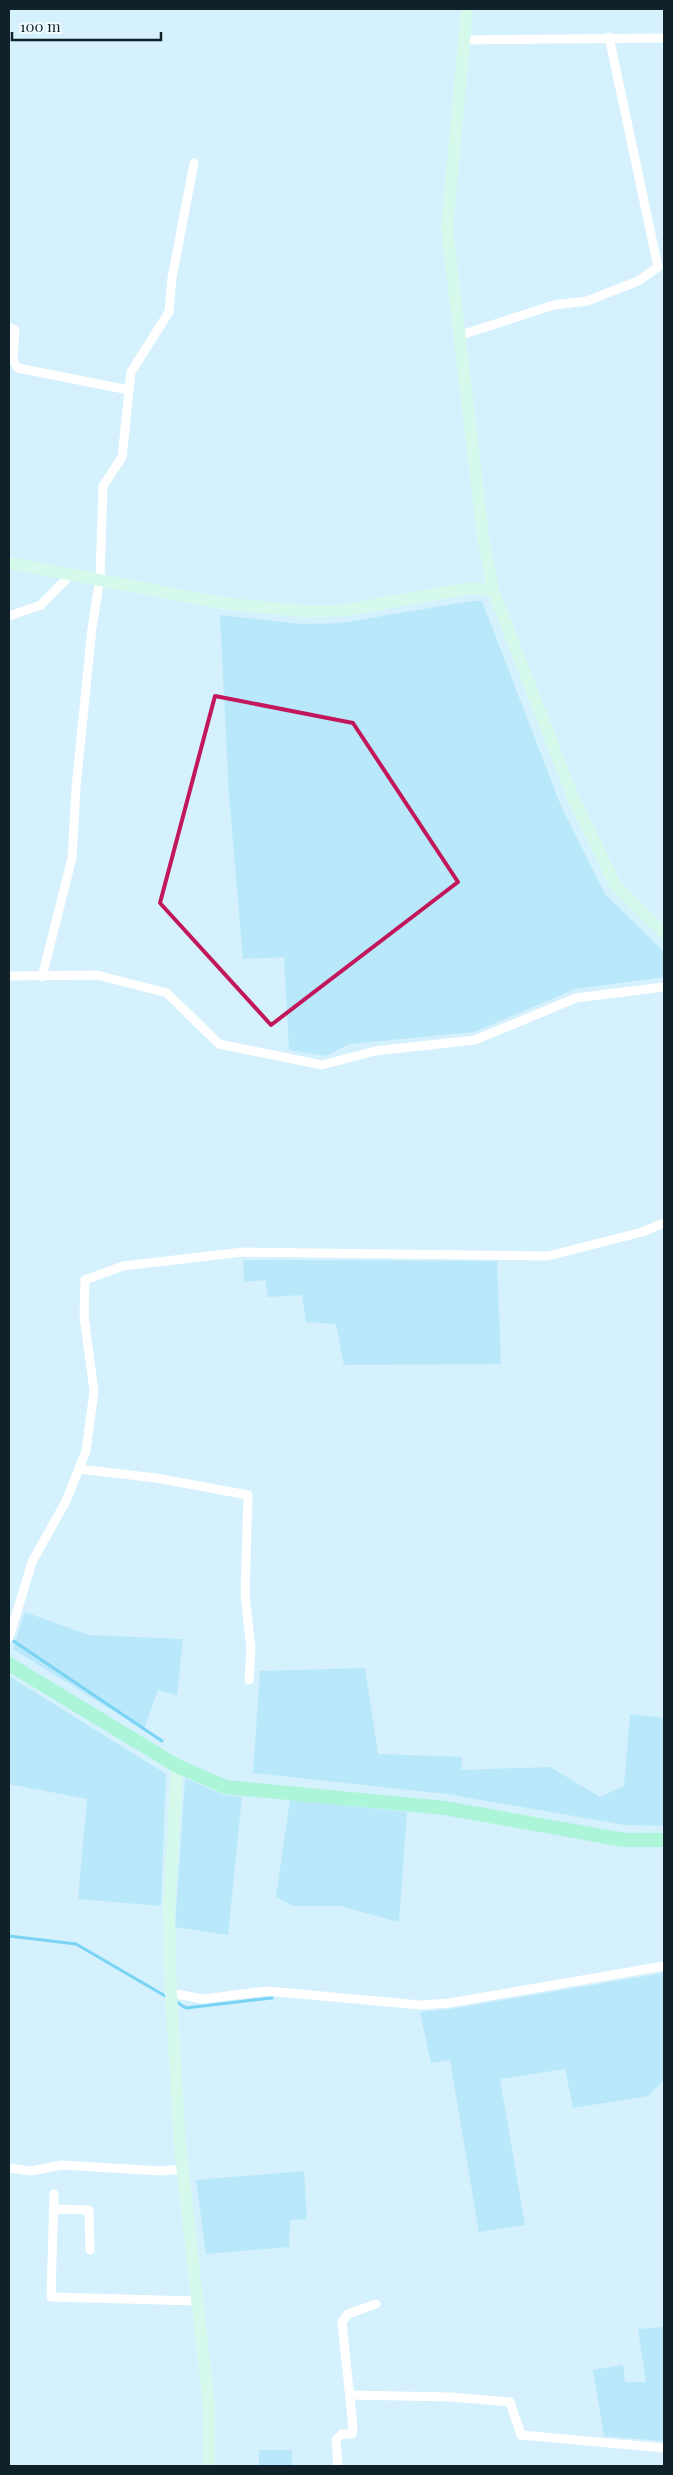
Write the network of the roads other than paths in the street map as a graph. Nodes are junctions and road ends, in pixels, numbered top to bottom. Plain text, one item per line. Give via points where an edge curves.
1 (467, 9) edge
2 (609, 37) junction
3 (664, 38) edge
4 (464, 40) junction
5 (194, 163) dead end
6 (661, 267) edge
7 (9, 327) edge
8 (461, 335) junction
9 (129, 390) junction
10 (9, 563) edge
11 (72, 573) junction
12 (100, 578) junction
13 (493, 590) junction
14 (9, 616) edge
15 (664, 933) edge
16 (9, 976) edge
17 (42, 977) junction
18 (664, 987) edge
19 (664, 1223) edge
20 (79, 1469) junction
21 (9, 1638) edge
22 (9, 1664) edge
23 (249, 1680) dead end
24 (177, 1766) junction
25 (664, 1840) edge
26 (664, 1966) edge
27 (171, 1993) junction
28 (9, 2168) edge
29 (182, 2169) junction
30 (54, 2194) dead end
31 (54, 2209) junction
32 (90, 2250) dead end
33 (197, 2301) junction
34 (376, 2304) dead end
35 (350, 2395) junction
36 (664, 2448) edge
37 (209, 2466) edge
38 (338, 2466) edge

1 - 4 main road
2 - 3 street
2 - 4 street
2 - 6 street
4 - 8 main road via 447,228
5 - 9 street via 172,278 169,312 131,372
6 - 8 street via 638,281 587,301 554,305
7 - 9 street via 14,330 13,361 18,368
8 - 13 main road via 483,536
9 - 12 street via 122,457 103,486
10 - 11 main road
11 - 12 main road
11 - 14 street via 41,605
12 - 13 main road via 222,603 301,611 349,609 471,588
12 - 17 street via 76,788 72,858
13 - 15 main road via 574,800 616,886
16 - 17 street
17 - 18 street via 97,975 167,993 219,1044 322,1065 375,1051 475,1040 576,998
19 - 20 street via 642,1232 548,1256 243,1252 123,1266 85,1280 84,1316 94,1391 86,1451
20 - 21 street via 66,1501 32,1562
20 - 23 street via 156,1478 248,1496 245,1594 251,1649
22 - 24 main road
24 - 25 main road via 226,1787 445,1808 624,1840
24 - 27 main road via 170,1913
26 - 27 street via 449,2003 420,2005 267,1991 203,1999
27 - 29 main road
28 - 29 street via 31,2171 62,2164 161,2171
29 - 33 main road
30 - 31 street
31 - 32 street via 89,2210
31 - 33 street via 51,2297
33 - 37 main road via 208,2406
34 - 35 street via 348,2314 342,2322
35 - 36 street via 510,2402 521,2435
35 - 38 street via 353,2433 338,2435

